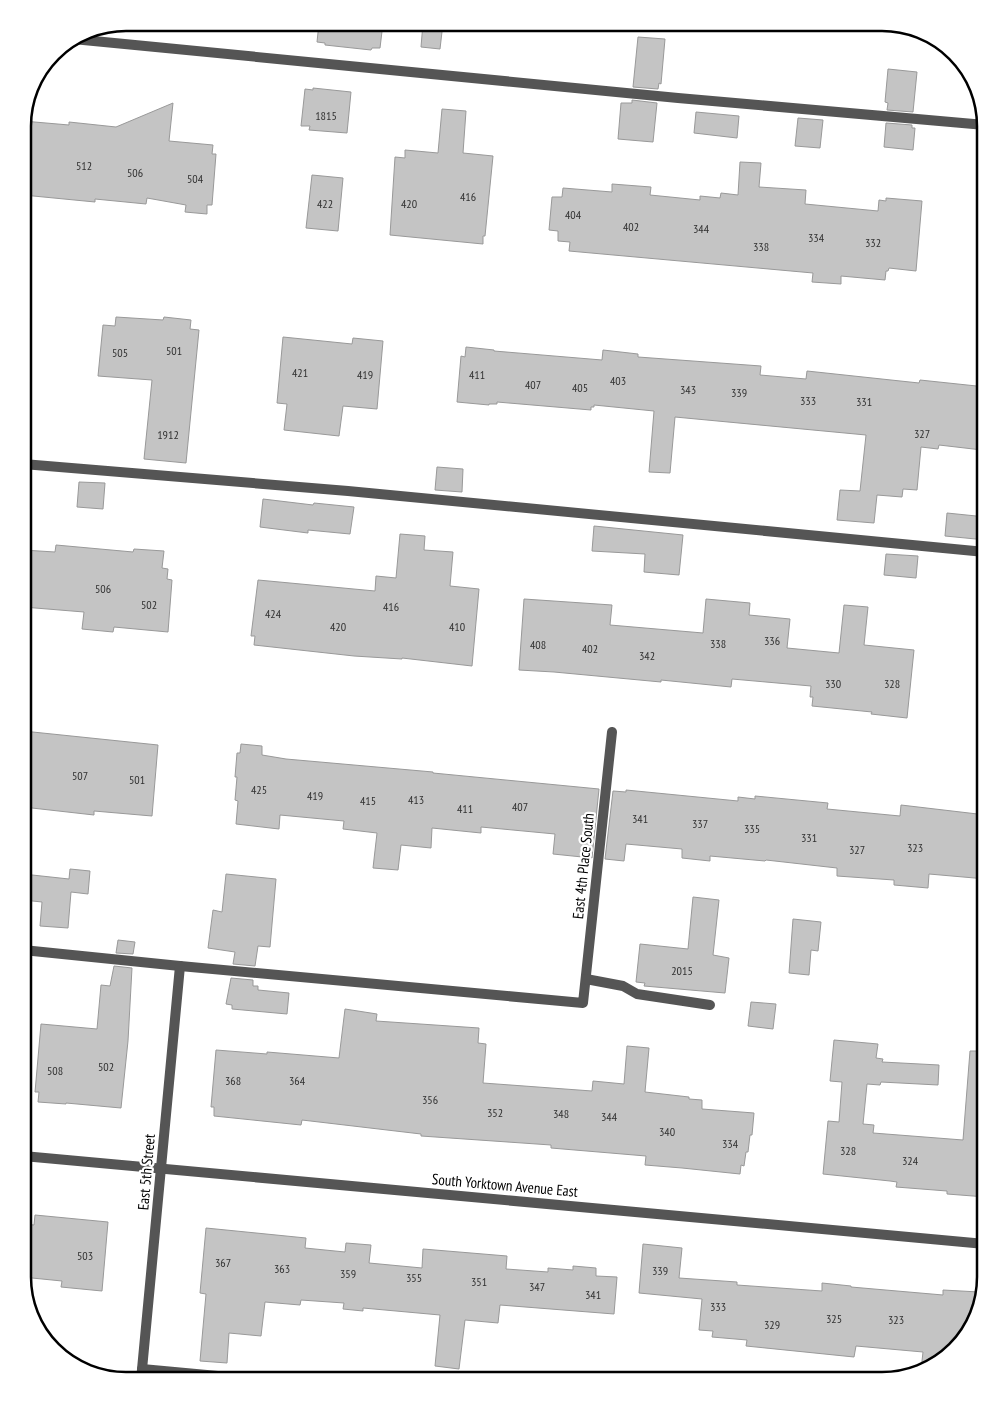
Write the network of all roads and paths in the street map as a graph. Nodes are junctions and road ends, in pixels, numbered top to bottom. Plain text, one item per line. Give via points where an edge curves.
1 (86, 40) edge
2 (977, 124) edge
3 (31, 465) edge
4 (977, 551) edge
5 (612, 732) dead end
6 (31, 951) edge
7 (180, 966) junction
8 (586, 979) junction
9 (710, 1005) dead end
10 (31, 1157) edge
11 (161, 1169) junction
12 (977, 1243) edge
13 (142, 1369) junction
14 (142, 1372) edge
15 (174, 1372) edge

1 - 2 street
3 - 4 street via 348,491
5 - 8 street, East 4th Place South
6 - 7 street
7 - 8 street, East 4th Place South via 583,1003
7 - 11 street, East 5th Street
8 - 9 street via 623,986 638,994
10 - 11 street, South Yorktown Avenue East
11 - 12 street, South Yorktown Avenue East
11 - 13 street, East 5th Street
13 - 14 street, East 5th Street
13 - 15 street

